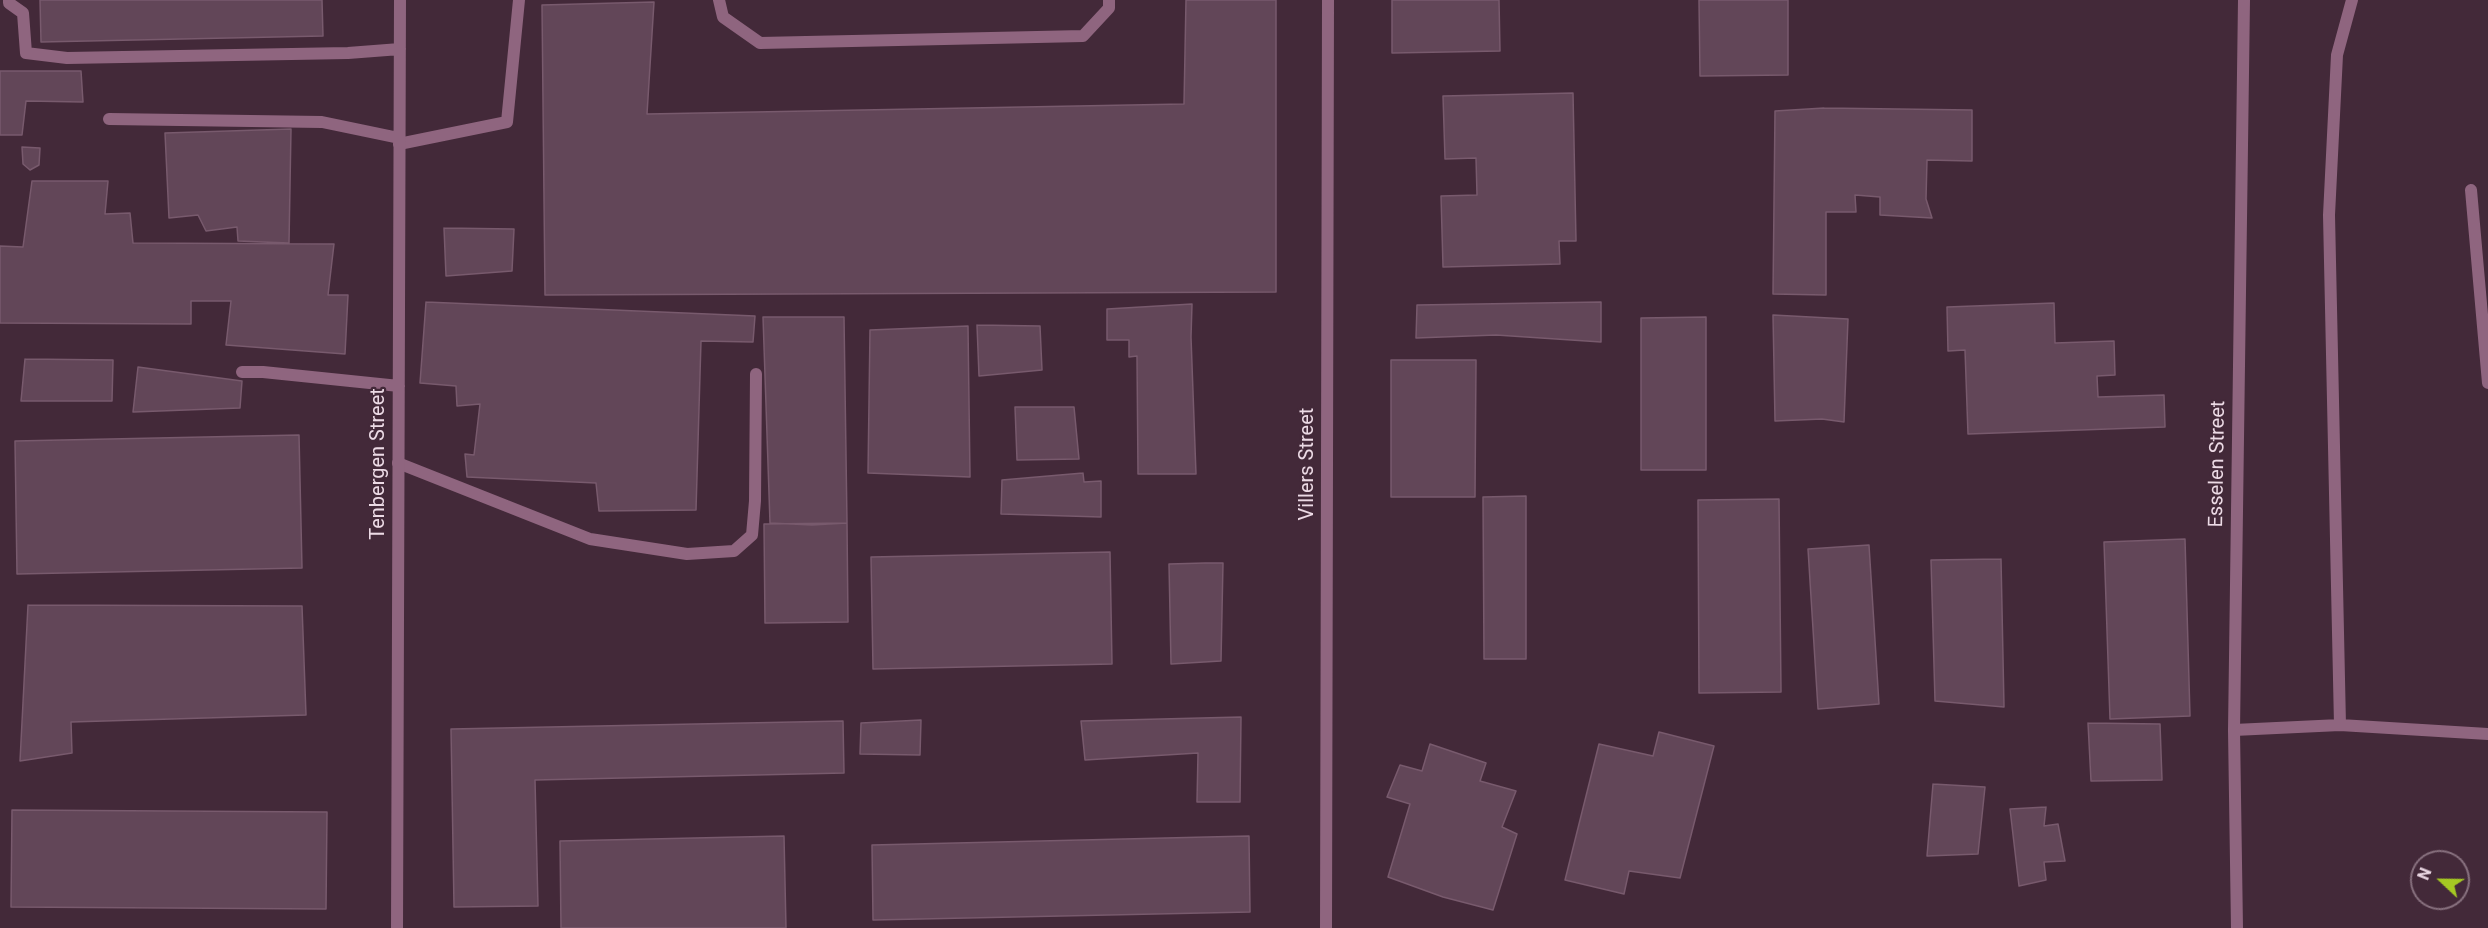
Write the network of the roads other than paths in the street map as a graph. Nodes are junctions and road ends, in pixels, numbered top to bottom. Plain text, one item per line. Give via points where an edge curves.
1 (9, 0) edge
2 (400, 0) edge
3 (519, 0) edge
4 (719, 0) edge
5 (1109, 0) edge
6 (1328, 0) edge
7 (2244, 0) edge
8 (2352, 0) edge
9 (400, 49) junction
10 (109, 119) dead end
11 (399, 141) junction
12 (2471, 190) dead end
13 (242, 372) dead end
14 (756, 374) dead end
15 (2488, 383) edge
16 (399, 386) junction
17 (398, 463) junction
18 (2340, 725) junction
19 (2234, 730) junction
20 (2488, 734) edge
21 (397, 928) edge
22 (1326, 928) edge
23 (2237, 928) edge

1 - 9 street via 23,13 26,53 67,58
2 - 9 street, Tenbergen Street
3 - 11 street via 507,122
4 - 5 street via 723,17 760,43 1083,36 1109,8
6 - 22 street, Villers Street
7 - 19 street, Esselen Street
8 - 18 street via 2337,55 2329,215
9 - 11 street, Tenbergen Street
10 - 11 street via 322,122
11 - 16 street, Tenbergen Street
12 - 15 street
13 - 16 street
14 - 17 street via 752,535 734,551 687,554 591,539
16 - 17 street, Tenbergen Street
17 - 21 street, Tenbergen Street
18 - 19 street
18 - 20 street
19 - 23 street, Esselen Street

